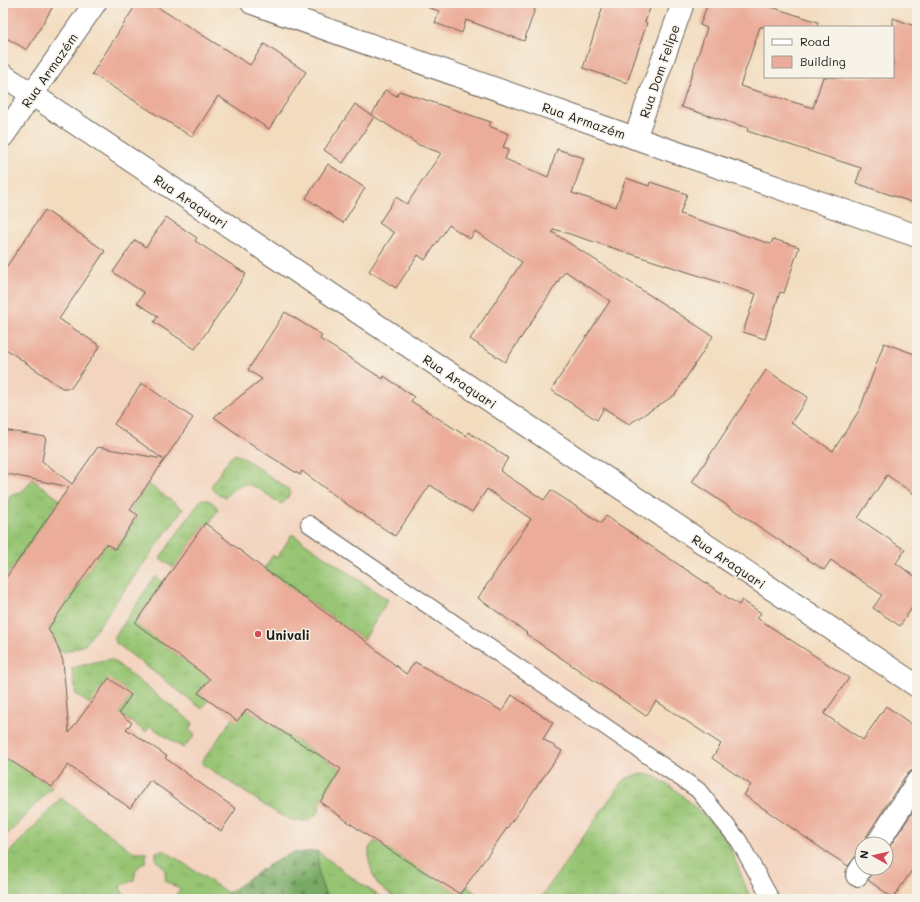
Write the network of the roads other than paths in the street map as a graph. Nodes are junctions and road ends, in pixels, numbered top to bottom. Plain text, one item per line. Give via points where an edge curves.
1 (95, 3) edge
2 (252, 3) edge
3 (683, 3) edge
4 (3, 75) edge
5 (32, 94) junction
6 (3, 136) edge
7 (636, 138) junction
8 (917, 236) edge
9 (309, 524) dead end
10 (917, 686) edge
11 (917, 782) edge
12 (882, 836) edge
13 (770, 899) edge

1 - 5 street, Rua Armazém
2 - 7 street, Rua Armazém
3 - 7 street, Rua Dom Felipe
4 - 5 street, Rua Araquari
5 - 6 street, Rua Armazém
5 - 10 street, Rua Araquari
7 - 8 street, Rua Armazém
9 - 13 lane via 698,790 739,840
11 - 12 street

